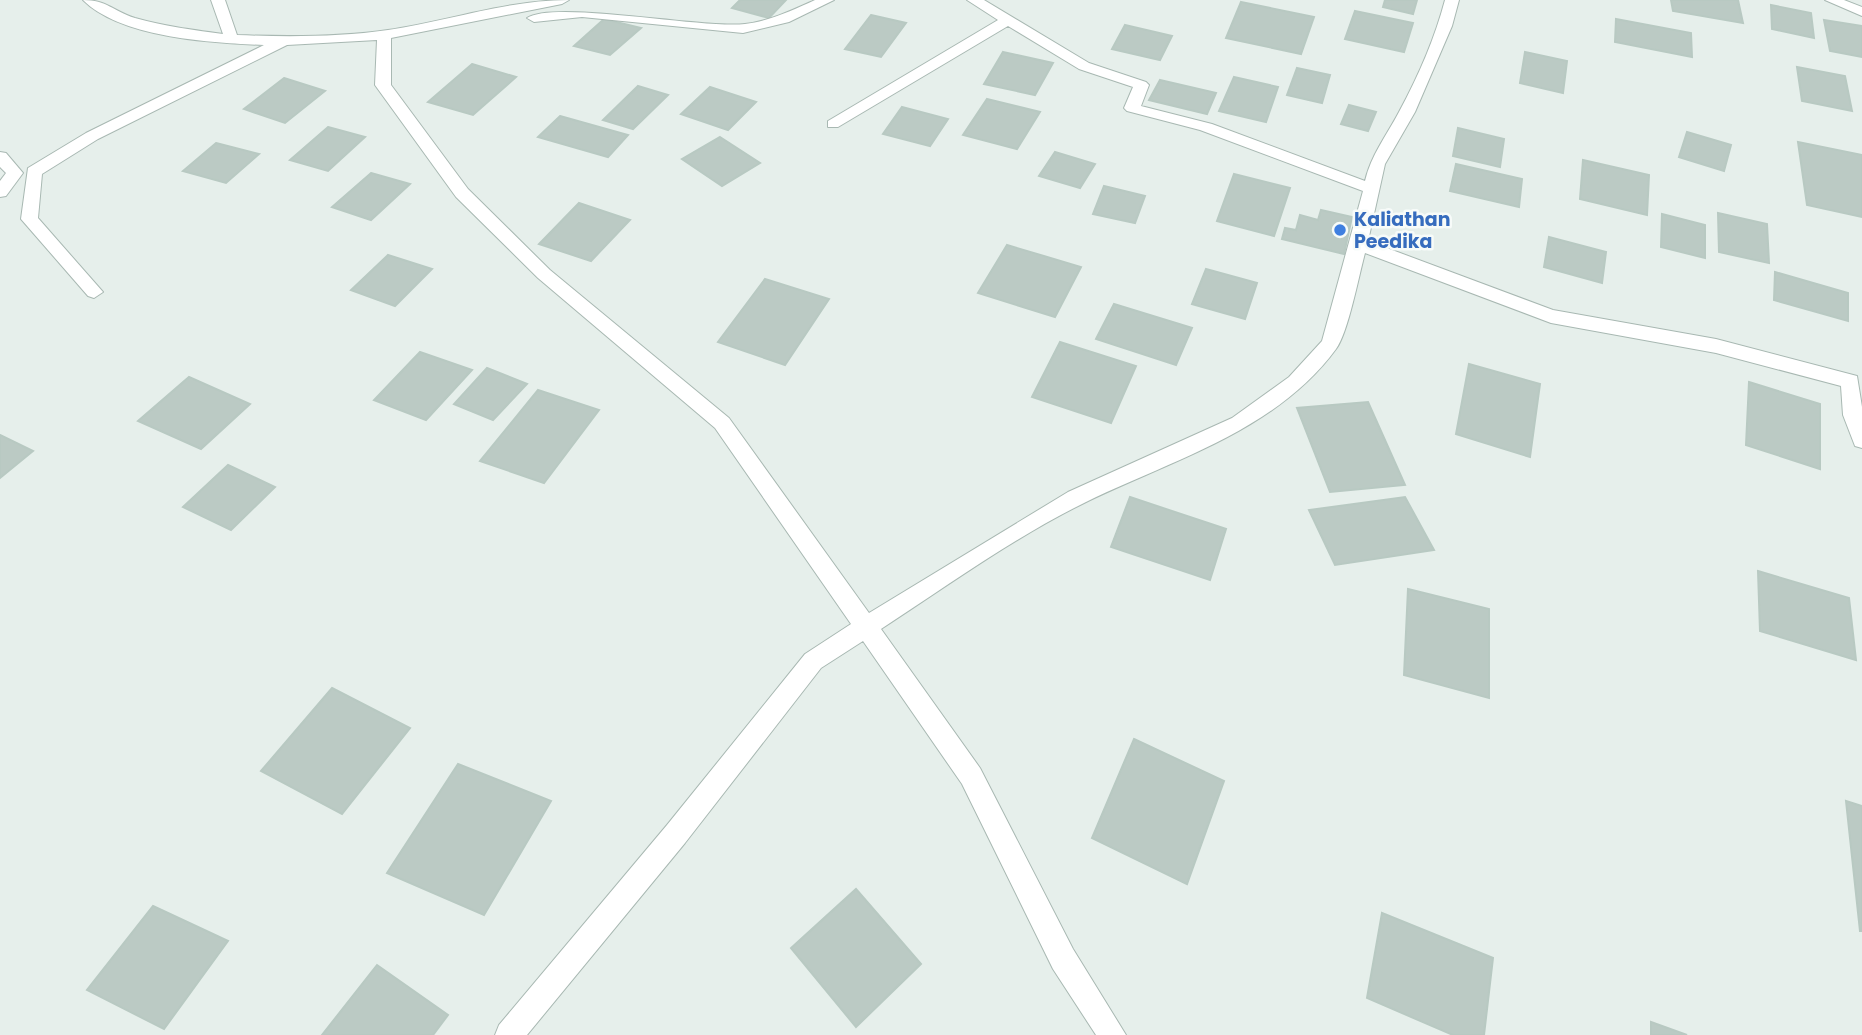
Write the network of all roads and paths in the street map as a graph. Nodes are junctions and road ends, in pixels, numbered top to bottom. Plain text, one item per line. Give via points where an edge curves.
1 (90, 0) edge
2 (218, 0) edge
3 (562, 0) edge
4 (827, 0) edge
5 (974, 0) edge
6 (1452, 0) edge
7 (1832, 0) edge
8 (1862, 12) edge
9 (1007, 21) junction
10 (384, 35) junction
11 (231, 37) junction
12 (285, 40) junction
13 (833, 124) dead end
14 (0, 156) edge
15 (1372, 189) junction
16 (0, 192) edge
17 (1359, 244) junction
18 (94, 292) dead end
19 (1862, 440) edge
20 (864, 626) junction
21 (509, 1035) edge
22 (1112, 1035) edge

1 - 11 street via 123,19 172,32
2 - 11 street
3 - 10 street
4 - 10 street via 784,19 743,29 582,13
5 - 9 street
6 - 15 street via 1407,112 1377,164
7 - 8 street
9 - 13 street
9 - 15 street via 1084,66 1140,85 1132,108 1206,127
10 - 12 street
10 - 20 street via 383,85 462,193 544,274 722,423
11 - 12 street
12 - 18 street via 92,136 34,172 29,219
14 - 16 street via 15,173
15 - 17 street
17 - 19 street via 1551,316 1716,346 1850,381 1853,415
17 - 20 street via 1329,344 1296,382 1239,423 1075,498
20 - 21 street via 813,661
20 - 22 street via 971,776 1063,959

